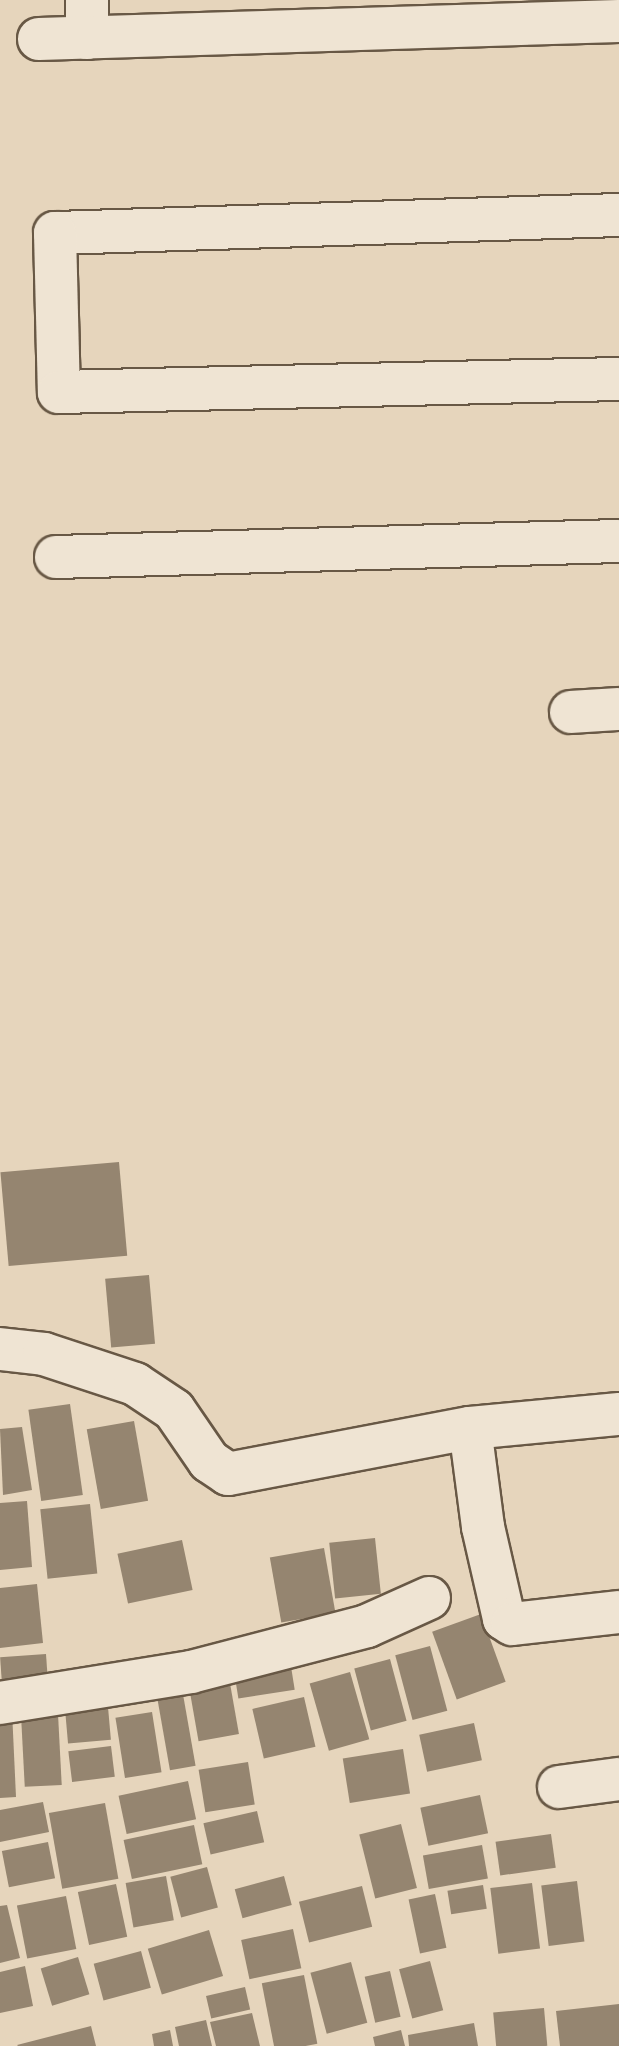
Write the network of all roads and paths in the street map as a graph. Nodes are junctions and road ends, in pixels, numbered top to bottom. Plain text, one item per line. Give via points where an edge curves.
1 (615, 0) edge
2 (619, 9) edge
3 (87, 19) edge
4 (619, 21) edge
5 (39, 39) dead end
6 (619, 215) edge
7 (619, 379) edge
8 (619, 541) edge
9 (56, 557) dead end
10 (619, 709) edge
11 (571, 712) dead end
12 (0, 1349) edge
13 (619, 1414) edge
14 (470, 1428) junction
15 (429, 1598) dead end
16 (619, 1612) edge
17 (0, 1703) edge
18 (619, 1779) edge
19 (559, 1787) dead end

1 - 2 street
3 - 4 street
3 - 5 street
6 - 7 street via 55,233 59,392
8 - 9 street
10 - 11 street
12 - 14 street via 44,1354 135,1384 174,1410 209,1461 228,1474
13 - 14 street
14 - 16 street via 483,1527 504,1619 512,1624
15 - 17 street via 367,1626 191,1672
18 - 19 street

